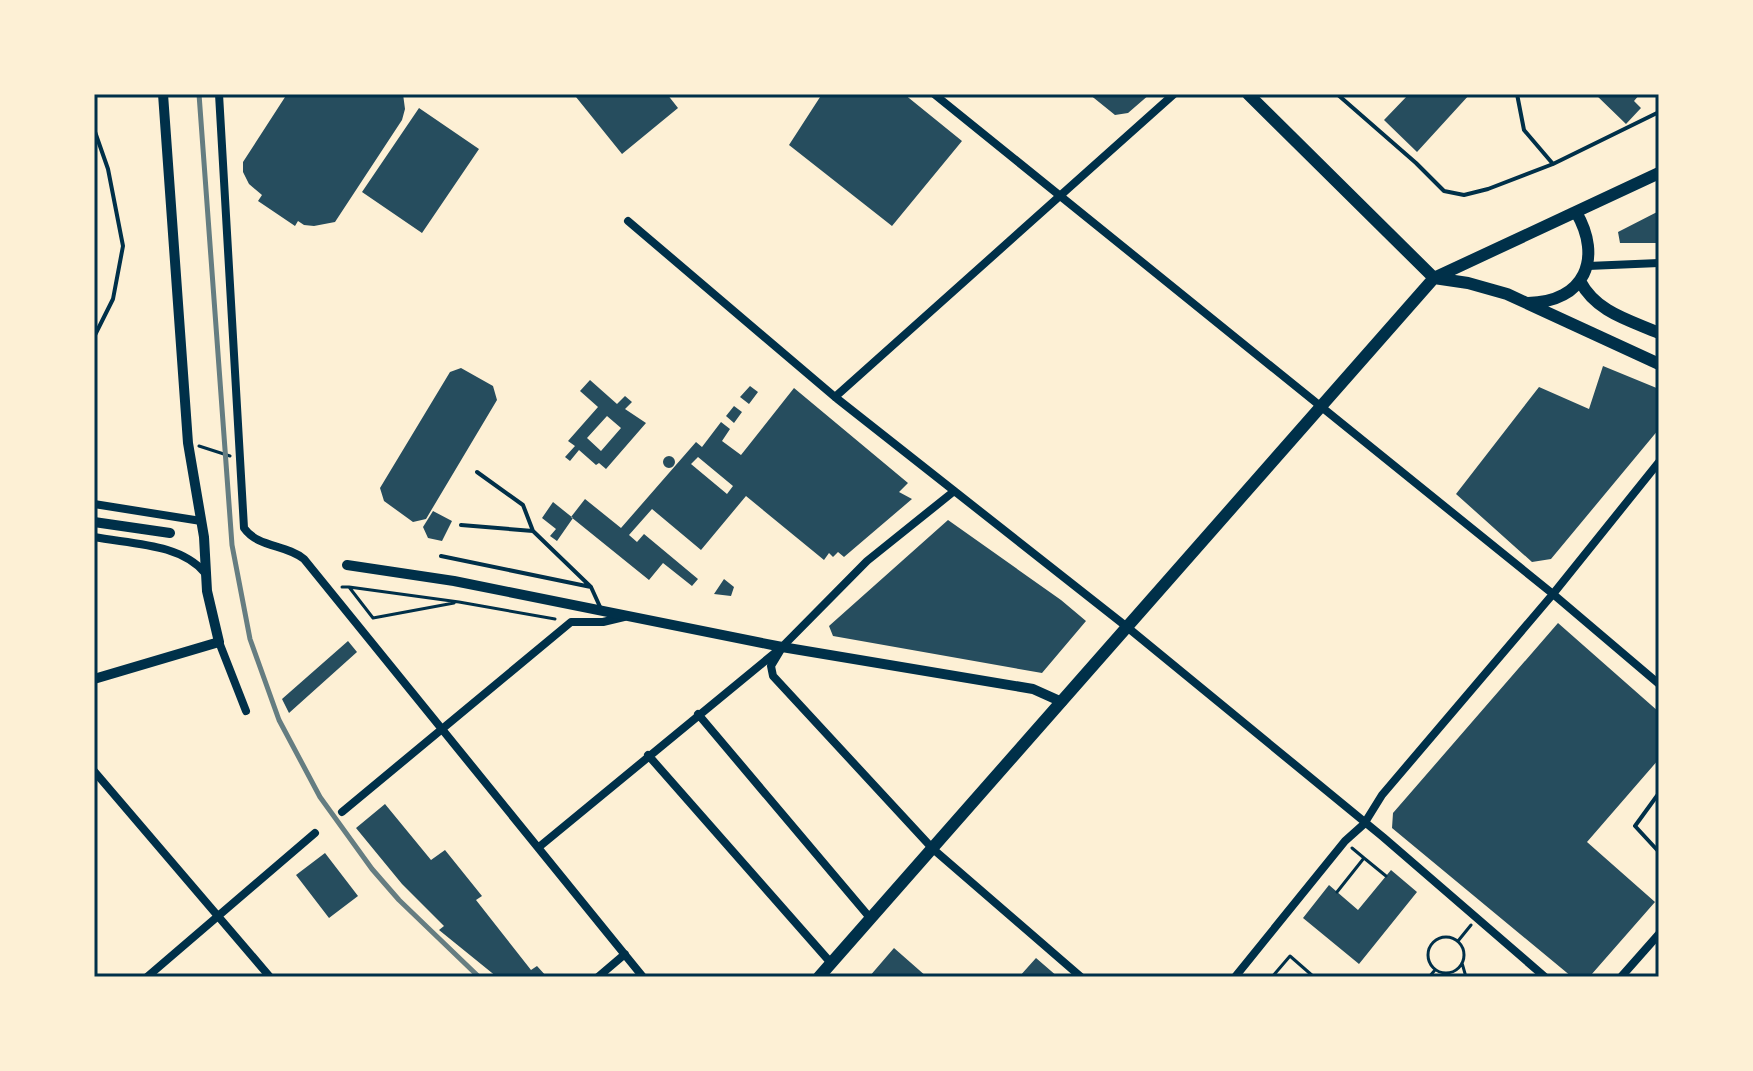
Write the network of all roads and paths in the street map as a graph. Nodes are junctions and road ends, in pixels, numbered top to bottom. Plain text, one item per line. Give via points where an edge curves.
1 (163, 94) edge
2 (219, 94) edge
3 (934, 94) edge
4 (1174, 94) edge
5 (1248, 94) edge
6 (1337, 94) edge
7 (1517, 94) edge
8 (1659, 112) edge
9 (94, 129) edge
10 (1553, 164) junction
11 (1659, 173) edge
12 (1059, 197) junction
13 (1576, 212) junction
14 (628, 221) dead end
15 (1659, 263) edge
16 (1588, 266) junction
17 (1434, 278) junction
18 (1580, 281) junction
19 (1525, 303) junction
20 (1659, 333) edge
21 (94, 337) edge
22 (1659, 364) edge
23 (835, 397) junction
24 (1322, 407) junction
25 (188, 443) junction
26 (239, 458) junction
27 (1659, 462) edge
28 (477, 472) dead end
29 (953, 492) junction
30 (94, 504) edge
31 (201, 521) junction
32 (94, 522) edge
33 (461, 525) dead end
34 (533, 531) junction
35 (170, 533) dead end
36 (94, 537) edge
37 (441, 556) dead end
38 (347, 565) dead end
39 (205, 573) junction
40 (327, 587) junction
41 (349, 587) junction
42 (591, 587) junction
43 (1553, 594) junction
44 (459, 602) junction
45 (601, 609) junction
46 (627, 617) junction
47 (571, 622) junction
48 (1127, 627) junction
49 (219, 642) junction
50 (782, 647) junction
51 (94, 679) edge
52 (1659, 684) edge
53 (1062, 702) junction
54 (246, 711) dead end
55 (698, 714) junction
56 (441, 728) junction
57 (648, 755) junction
58 (94, 771) edge
59 (1659, 793) edge
60 (342, 812) dead end
61 (1364, 824) junction
62 (315, 833) dead end
63 (539, 847) junction
64 (933, 849) junction
65 (1659, 852) edge
66 (1386, 876) dead end
67 (1337, 892) dead end
68 (218, 916) junction
69 (871, 919) junction
70 (1477, 919) junction
71 (1659, 934) edge
72 (1458, 941) junction
73 (625, 954) junction
74 (831, 963) junction
75 (1462, 963) junction
76 (1435, 970) junction
77 (147, 977) edge
78 (270, 977) edge
79 (598, 977) edge
80 (643, 977) edge
81 (819, 977) edge
82 (1081, 977) edge
83 (1235, 977) edge
84 (1272, 977) edge
85 (1314, 977) edge
86 (1429, 977) edge
87 (1466, 977) edge
88 (1545, 977) edge
89 (1621, 977) edge

1 - 25 street
2 - 26 street
3 - 12 street
4 - 12 street
5 - 17 main road
6 - 10 lane via 1444,191 1464,195
7 - 10 lane via 1524,130
8 - 10 lane
9 - 21 lane via 123,246 113,299
11 - 13 main road
12 - 23 street
12 - 24 street
13 - 16 main road via 1586,228
13 - 17 main road
14 - 23 street
15 - 16 street
16 - 18 main road
17 - 19 main road via 1488,288
17 - 24 main road
18 - 19 main road via 1555,299
18 - 20 main road via 1602,308
19 - 22 main road
23 - 29 street
24 - 43 street
24 - 48 main road
25 - 26 path
25 - 31 street
26 - 40 street via 244,528 255,539 296,553
27 - 43 street
28 - 34 lane via 523,505
29 - 48 street
29 - 50 street via 867,561
30 - 31 street
31 - 39 street
32 - 35 street
33 - 34 lane
34 - 42 lane
36 - 39 street via 167,550 197,563
37 - 42 lane
38 - 45 street
39 - 49 street
40 - 41 path
40 - 56 street
41 - 44 path
41 - 44 path via 373,618
42 - 45 lane
43 - 52 street
43 - 61 street via 1382,795
44 - 47 path
45 - 46 street
46 - 47 street
46 - 50 street
47 - 56 street
48 - 53 main road
48 - 61 street
49 - 51 street
49 - 54 street
50 - 53 street via 1033,689
50 - 55 street
50 - 64 street via 771,666 773,676
53 - 64 main road
55 - 57 street
55 - 69 street
56 - 60 street
56 - 63 street
57 - 63 street
57 - 74 street
58 - 68 street
59 - 65 lane via 1635,826
61 - 70 street
61 - 83 street
62 - 68 street
63 - 73 street
64 - 69 main road
64 - 82 street
66 - 67 path via 1364,858
68 - 77 street
68 - 78 street
69 - 74 main road
70 - 72 path
70 - 88 street
71 - 89 street
72 - 75 path via 1464,951
72 - 76 path via 1440,937 1430,944 1427,956
73 - 79 street
73 - 80 street
74 - 81 main road
75 - 76 path via 1448,973
75 - 87 path
76 - 86 path
84 - 85 path via 1290,956

